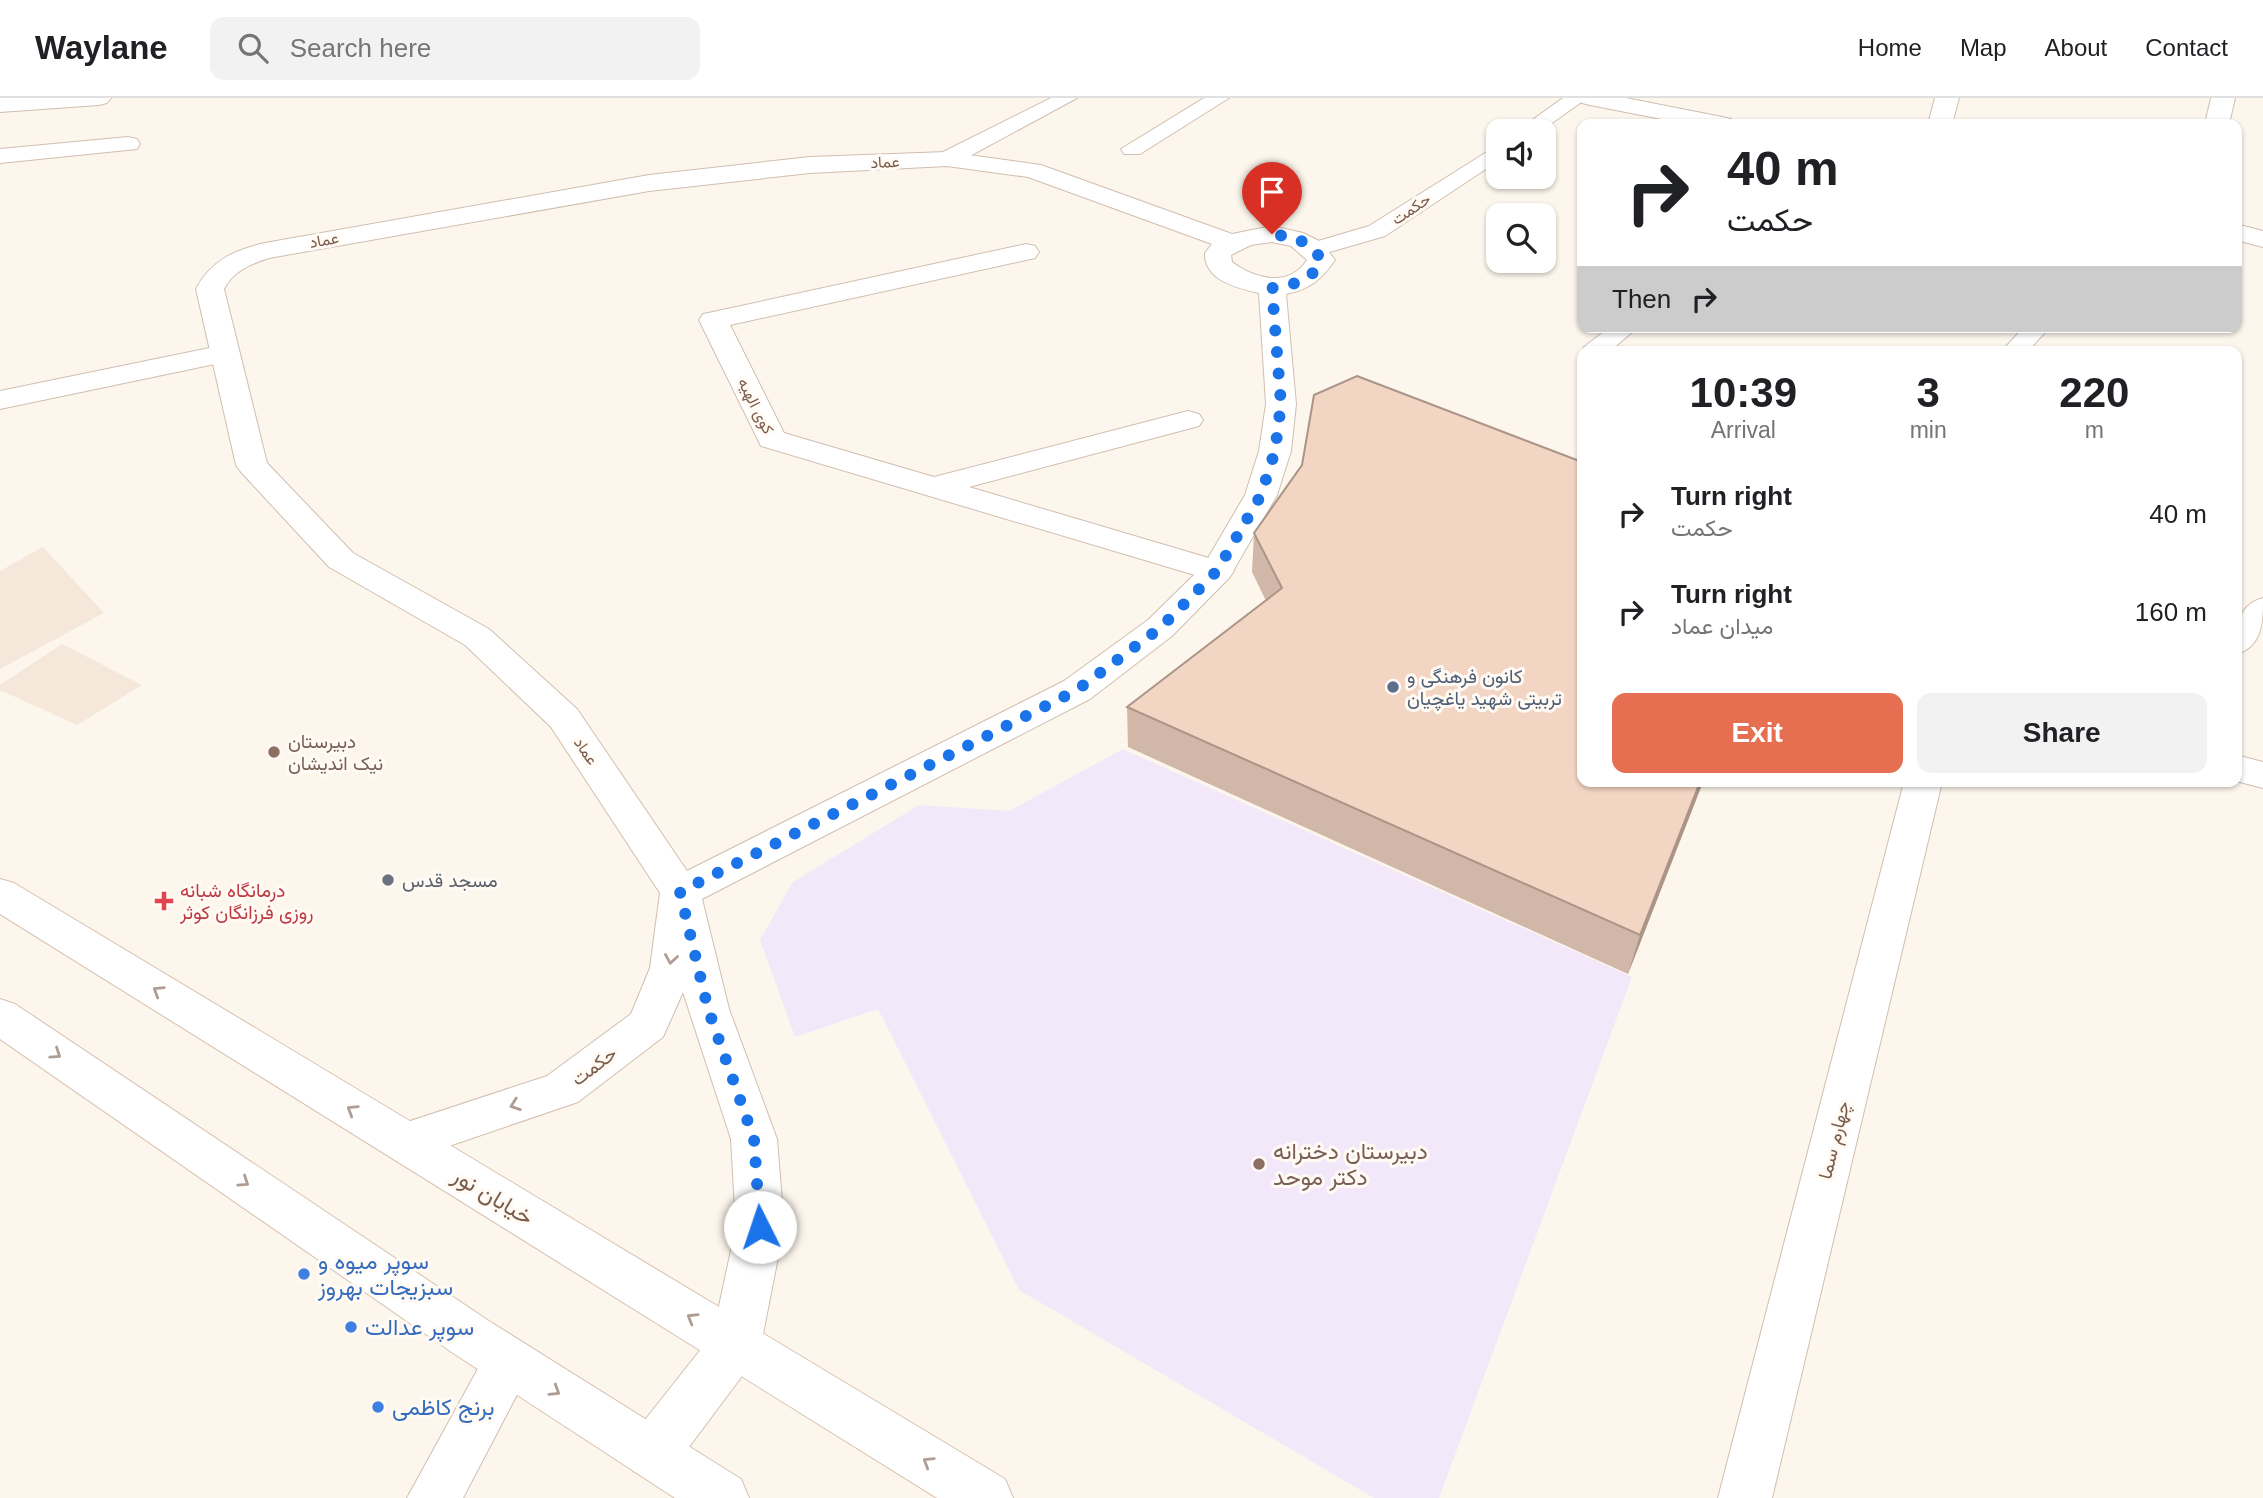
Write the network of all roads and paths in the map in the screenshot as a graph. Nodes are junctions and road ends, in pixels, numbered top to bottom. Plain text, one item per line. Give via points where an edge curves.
1 (99, 98) edge
2 (1067, 98) edge
3 (1219, 98) edge
4 (1577, 98) edge
5 (1590, 98) edge
6 (1947, 98) edge
7 (2223, 98) edge
8 (0, 105) edge
9 (1545, 119) edge
10 (1697, 119) edge
11 (1941, 119) edge
12 (2218, 119) edge
13 (128, 144) dead end
14 (1132, 149) dead end
15 (0, 156) edge
16 (947, 159) junction
17 (1486, 159) edge
18 (2242, 234) edge
19 (2263, 239) edge
20 (1230, 242) junction
21 (1316, 249) junction
22 (1026, 252) dead end
23 (1272, 288) junction
24 (1618, 333) edge
25 (2032, 333) edge
26 (1601, 346) edge
27 (2019, 346) edge
28 (224, 354) junction
29 (0, 400) edge
30 (1188, 420) dead end
31 (932, 487) junction
32 (1217, 571) junction
33 (2263, 607) edge
34 (2242, 636) edge
35 (2242, 770) edge
36 (2263, 775) edge
37 (1922, 787) edge
38 (680, 892) junction
39 (0, 894) edge
40 (0, 1016) edge
41 (405, 1142) junction
42 (736, 1344) junction
43 (509, 1362) junction
44 (652, 1453) junction
45 (434, 1498) edge
46 (722, 1498) edge
47 (986, 1498) edge
48 (1745, 1498) edge

1 - 8 street
2 - 16 lane
3 - 14 lane
4 - 9 lane
5 - 10 street
6 - 11 street
7 - 12 street
13 - 15 street
16 - 20 street, عماد via 1032,170
16 - 28 street, عماد via 810,165 649,183 265,251 228,266 215,275 209,289
17 - 21 lane, حکمت via 1377,231
18 - 19 street
20 - 21 street via 1272,234 1290,236
20 - 23 street via 1218,253 1218,265 1247,284
21 - 23 street via 1321,260 1316,272 1299,283
22 - 31 street, کوی الهیه via 713,320 772,439
23 - 32 street via 1281,404 1275,451 1261,495
24 - 26 lane
25 - 27 lane
28 - 29 street
28 - 38 street, عماد via 252,465 341,560 477,637 564,718
30 - 31 street
31 - 32 street, کوی الهیه
32 - 38 street via 1160,628 1077,690
33 - 34 lane
35 - 36 street
37 - 48 street, چهارم سما
38 -> 41 street, حکمت via 671,968 648,1026 562,1089
38 - 42 street via 708,1009 754,1139 760,1227
41 -> 39 street, خیابان نور
40 -> 43 street
42 -> 41 street, خیابان نور
42 - 44 street
47 -> 42 street, خیابان نور
43 -> 44 street
43 - 45 street
44 - 46 street

